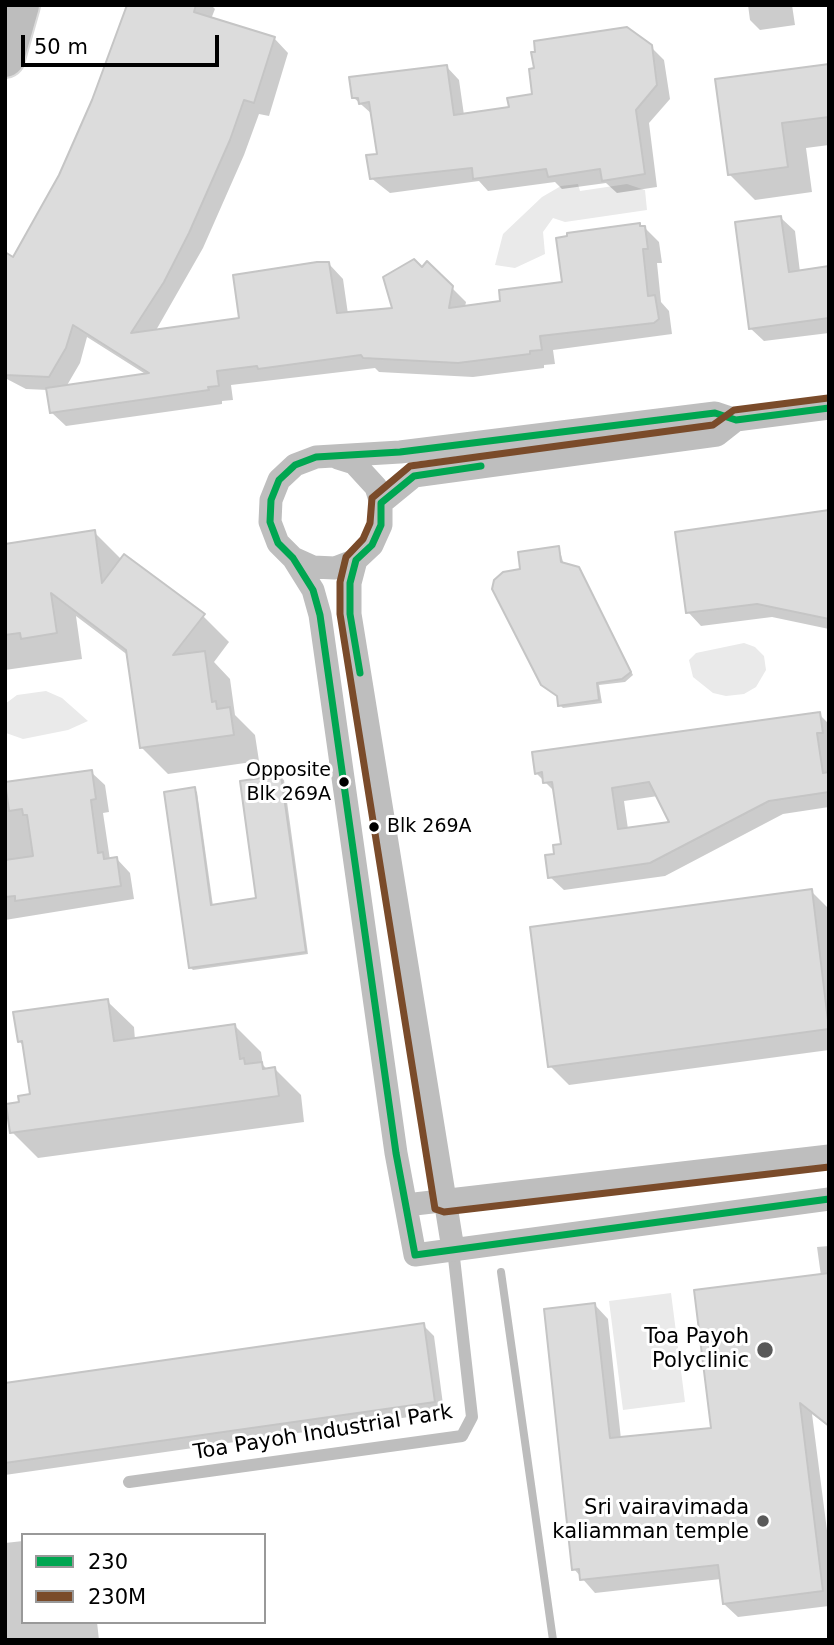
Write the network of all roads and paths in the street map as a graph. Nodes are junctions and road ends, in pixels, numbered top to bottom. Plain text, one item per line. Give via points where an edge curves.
1 (20, 5) edge
2 (5, 58) edge
3 (829, 408) edge
4 (736, 420) junction
5 (338, 458) junction
6 (381, 503) junction
7 (293, 558) junction
8 (356, 560) junction
9 (829, 1156) edge
10 (829, 1199) edge
11 (443, 1202) junction
12 (406, 1205) junction
13 (453, 1250) junction
14 (129, 1482) dead end

1 - 2 highway
3 - 4 street
4 - 5 street via 715,414
4 - 6 street via 717,435 414,476
5 - 6 street via 367,474
5 - 7 street via 316,457 295,465 279,480 271,500 270,522 278,542
6 - 8 street via 381,525 372,545
7 - 8 street via 313,567 335,568
7 - 12 street via 313,590 320,615
8 - 11 street via 350,583 351,614
9 - 11 street
10 - 13 street
11 - 12 street
11 - 13 street
12 - 13 street via 415,1255
13 - 14 lane, Toa Payoh Industrial Park via 472,1417 461,1436

